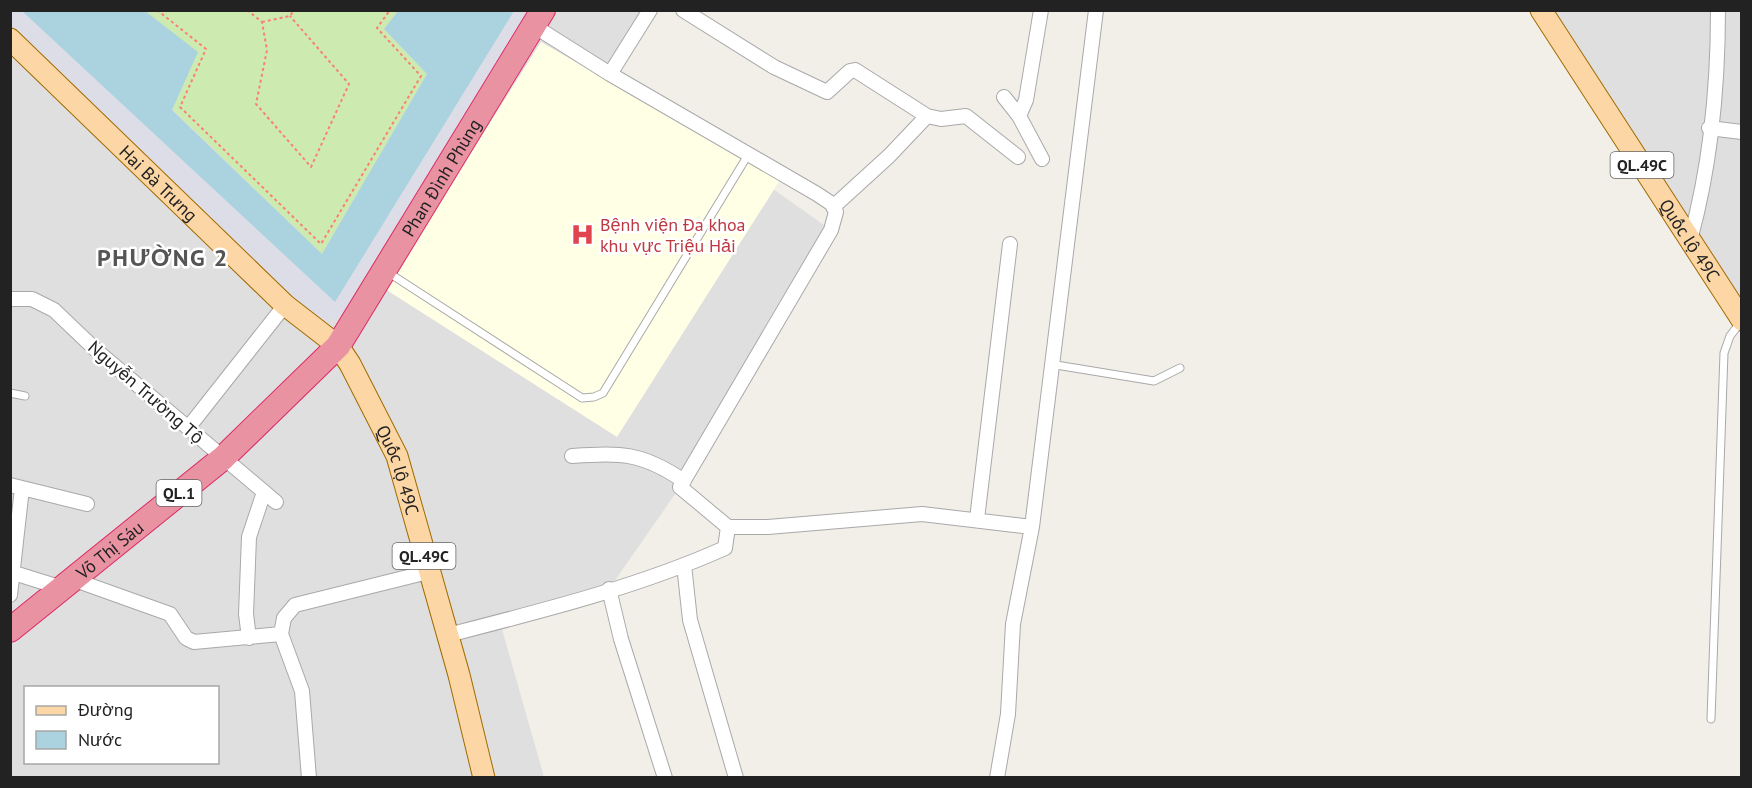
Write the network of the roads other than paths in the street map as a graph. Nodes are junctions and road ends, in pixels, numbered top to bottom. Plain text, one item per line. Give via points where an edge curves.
1 (650, 10) edge
2 (683, 10) edge
3 (1041, 10) edge
4 (1096, 10) edge
5 (1541, 10) edge
6 (1718, 10) edge
7 (538, 18) edge
8 (10, 39) edge
9 (610, 74) junction
10 (1004, 97) dead end
11 (927, 116) junction
12 (1019, 116) junction
13 (1709, 128) junction
14 (1742, 132) edge
15 (748, 154) junction
16 (1018, 157) dead end
17 (1042, 159) dead end
18 (833, 207) junction
19 (1690, 240) junction
20 (1010, 244) dead end
21 (384, 270) junction
22 (10, 299) edge
23 (285, 304) junction
24 (1742, 320) edge
25 (338, 346) junction
26 (1050, 364) junction
27 (1180, 368) dead end
28 (10, 393) edge
29 (25, 396) dead end
30 (189, 428) junction
31 (572, 456) dead end
32 (223, 458) junction
33 (684, 481) junction
34 (16, 487) edge
35 (264, 492) junction
36 (276, 502) dead end
37 (87, 504) dead end
38 (977, 519) junction
39 (728, 527) junction
40 (1032, 527) junction
41 (684, 565) junction
42 (428, 572) junction
43 (14, 573) junction
44 (67, 583) junction
45 (609, 589) junction
46 (10, 595) edge
47 (10, 630) edge
48 (281, 634) junction
49 (448, 635) junction
50 (249, 638) junction
51 (1711, 719) dead end
52 (309, 777) edge
53 (484, 777) edge
54 (665, 777) edge
55 (736, 777) edge
56 (997, 777) edge

1 - 9 street
2 - 11 street via 774,67 827,92 855,70
3 - 12 street via 1026,100
4 - 26 street
5 - 19 main road, Quốc lộ 49C / QL.49C
6 - 13 street via 1718,52
7 - 9 street
7 - 21 highway, Phan Đình Phùng / QL.1
8 - 23 main road, Hai Bà Trưng / QL.49C
9 - 15 street
10 - 12 street
11 - 16 street via 966,116
11 - 18 street
12 - 17 street
13 - 14 street
13 - 19 street via 1701,201
15 - 18 street
15 - 21 lane via 603,393 594,398 582,398
18 - 33 street via 836,212 831,230
19 - 24 main road, Quốc lộ 49C / QL.49C
20 - 38 street
21 - 25 highway, Phan Đình Phùng / QL.1
22 - 30 street, Nguyễn Trường Tộ via 32,299 54,310
23 - 25 main road, Hai Bà Trưng / QL.49C
23 - 30 street
24 - 51 lane via 1730,336 1725,352
25 - 32 highway, Võ Thị Sáu / QL.1
25 - 42 main road, Quốc lộ 49C / QL.49C via 365,389 397,456
26 - 27 lane via 1154,381
26 - 40 street
28 - 29 lane
30 - 32 street, Nguyễn Trường Tộ
31 - 33 street via 624,453 664,467
32 - 35 street, Nguyễn Trường Tộ
32 - 44 highway, Võ Thị Sáu / QL.1
33 - 39 street via 680,487
34 - 37 street
34 - 43 street
35 - 36 street, Nguyễn Trường Tộ
35 - 50 street via 249,537
38 - 39 street via 899,515
38 - 40 street
39 - 41 street via 726,548
40 - 56 street via 1013,624 1008,714
41 - 45 street
41 - 55 street via 690,620
42 - 48 street via 295,605 284,618
42 - 49 main road, Quốc lộ 49C / QL.49C
43 - 44 street
43 - 46 street
44 - 47 highway, Võ Thị Sáu / QL.1
44 - 50 street via 170,614 190,641
45 - 49 street
45 - 54 street
48 - 50 street
48 - 52 street via 302,691
49 - 53 main road, Quốc lộ 49C / QL.49C

